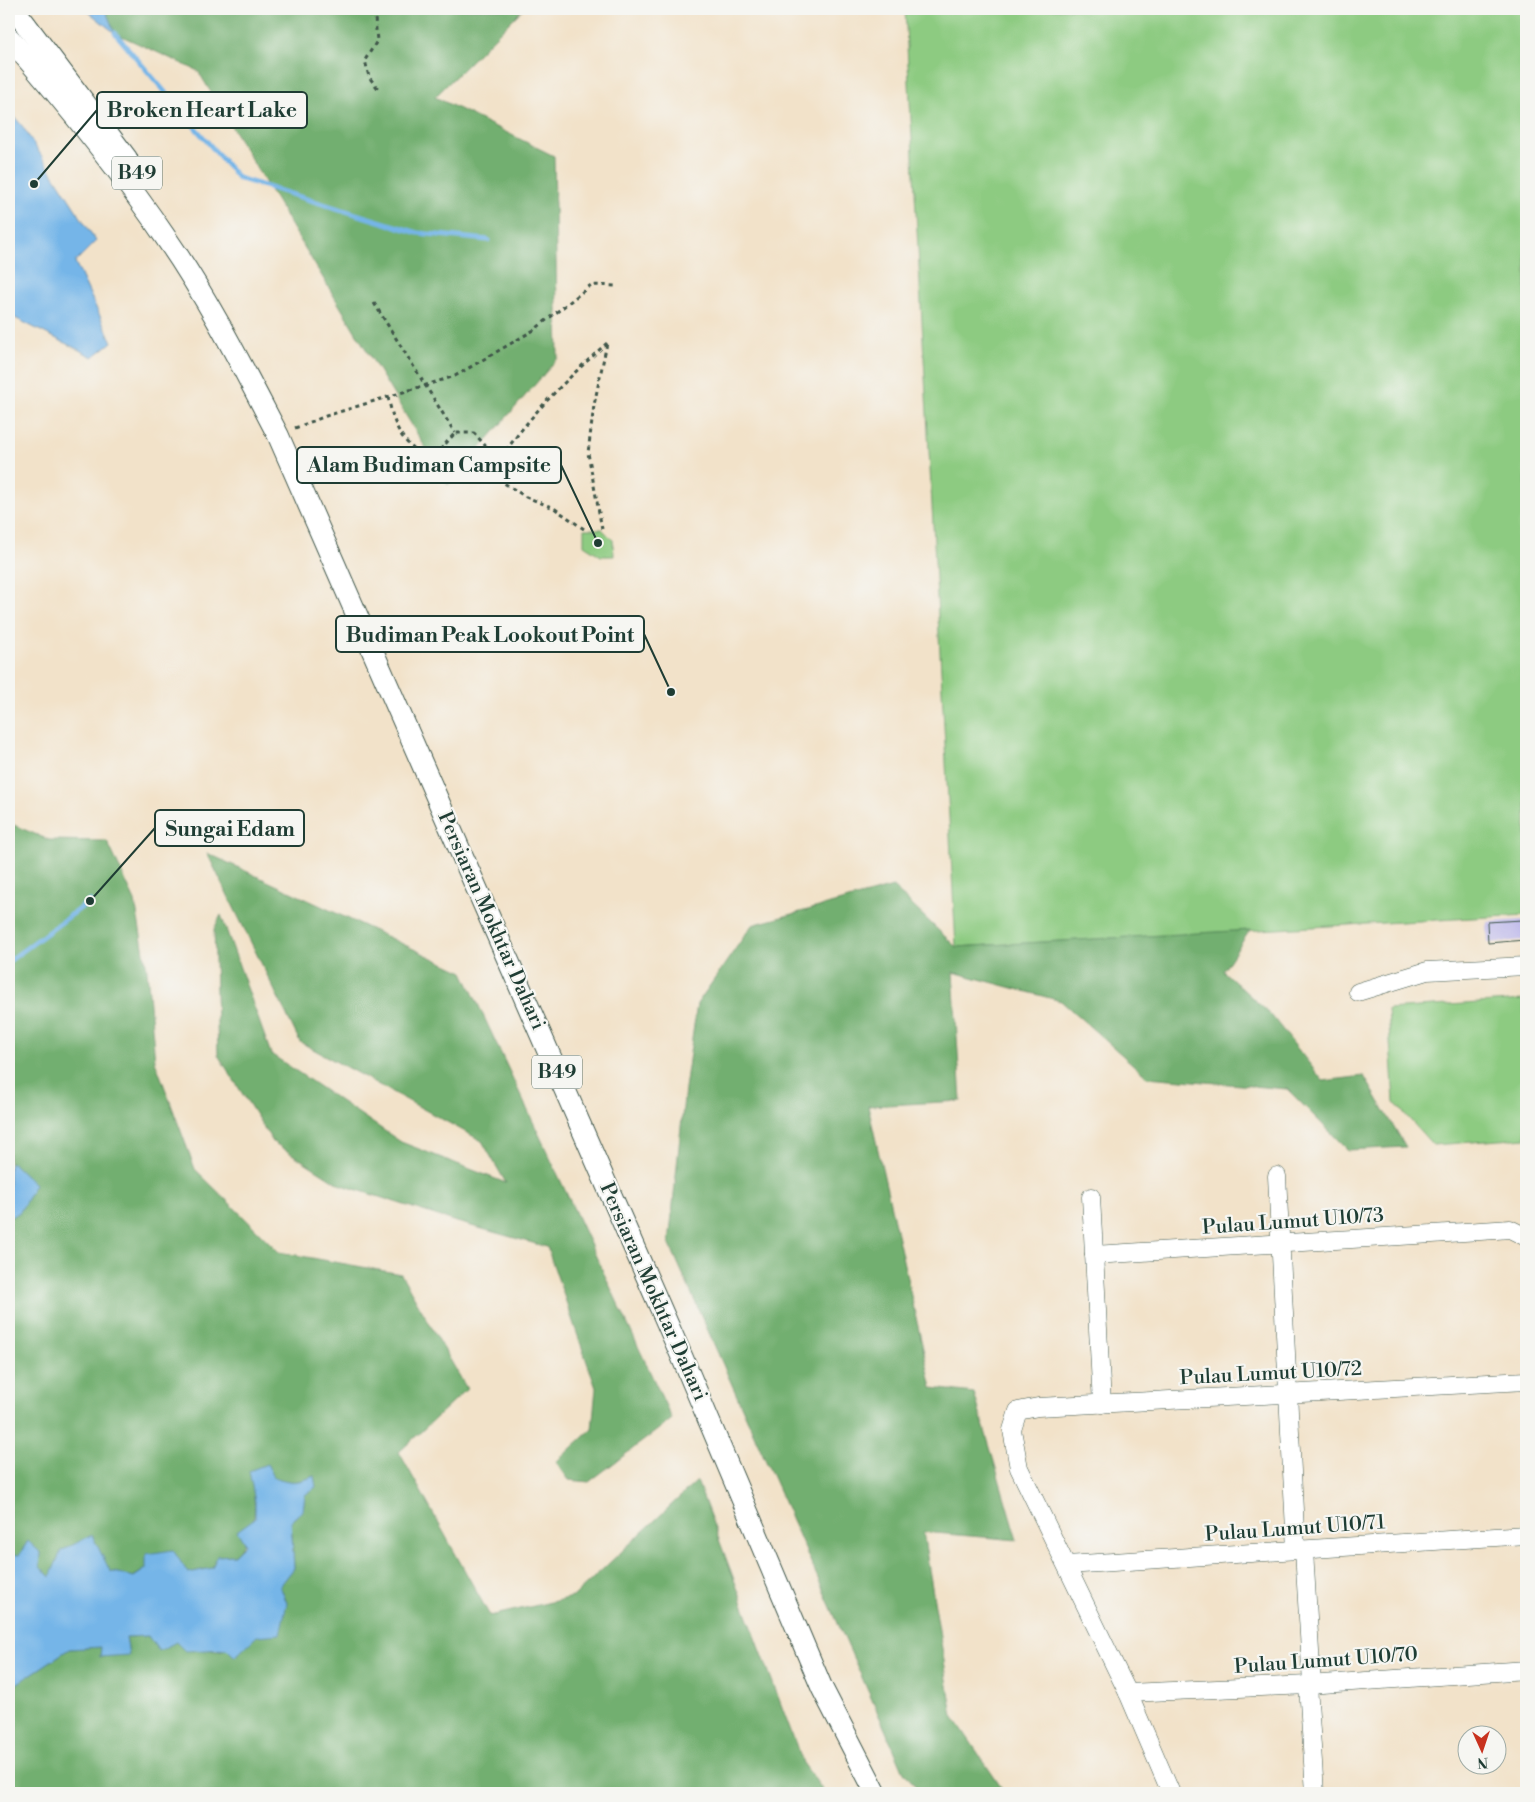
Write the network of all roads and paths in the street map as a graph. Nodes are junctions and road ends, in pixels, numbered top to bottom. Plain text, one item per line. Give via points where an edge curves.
1 (14, 9) edge
2 (363, 9) edge
3 (9, 38) edge
4 (380, 91) dead end
5 (617, 286) dead end
6 (374, 303) dead end
7 (235, 352) junction
8 (425, 385) junction
9 (388, 396) junction
10 (455, 433) junction
11 (278, 435) junction
12 (499, 460) junction
13 (584, 529) dead end
14 (602, 530) dead end
15 (1526, 966) edge
16 (1358, 992) dead end
17 (1277, 1176) dead end
18 (1091, 1197) dead end
19 (1526, 1237) edge
20 (1281, 1245) junction
21 (1094, 1255) junction
22 (1526, 1381) edge
23 (1288, 1394) junction
24 (1102, 1404) junction
25 (1526, 1535) edge
26 (1300, 1550) junction
27 (1067, 1565) junction
28 (1526, 1670) edge
29 (1310, 1685) junction
30 (1128, 1693) junction
31 (876, 1793) edge
32 (1171, 1793) edge
33 (1315, 1793) edge

1 - 7 main road, Persiaran Mokhtar Dahari / B49 via 85,101 188,245 216,294
2 - 4 path via 376,18 377,41 365,60 369,76
3 - 7 main road, Persiaran Mokhtar Dahari / B49 via 111,160 169,242
5 - 8 path via 591,285 534,330 455,376
6 - 8 path
7 - 11 main road, Persiaran Mokhtar Dahari / B49
8 - 9 path
8 - 10 path
9 - 10 path via 395,426 404,441 418,453 439,451
9 - 11 path
10 - 12 path via 474,433
11 - 31 main road, Persiaran Mokhtar Dahari / B49 via 678,1348 822,1688
12 - 13 path via 504,483 526,497 554,508
12 - 14 path via 555,391 607,342 588,453
15 - 16 street via 1427,971
17 - 20 street
18 - 21 street
19 - 20 street, Pulau Lumut U10/73 via 1510,1229
20 - 21 street, Pulau Lumut U10/73
20 - 23 street
21 - 24 street
22 - 23 street, Pulau Lumut U10/72
23 - 24 street, Pulau Lumut U10/72
23 - 26 street
24 - 27 street, Pulau Lumut U10/72 via 1018,1411 1012,1430 1019,1468
25 - 26 street, Pulau Lumut U10/71
26 - 27 street, Pulau Lumut U10/71
26 - 29 street
27 - 30 street
28 - 29 street, Pulau Lumut U10/70
29 - 30 street, Pulau Lumut U10/70
29 - 33 street
30 - 32 street

